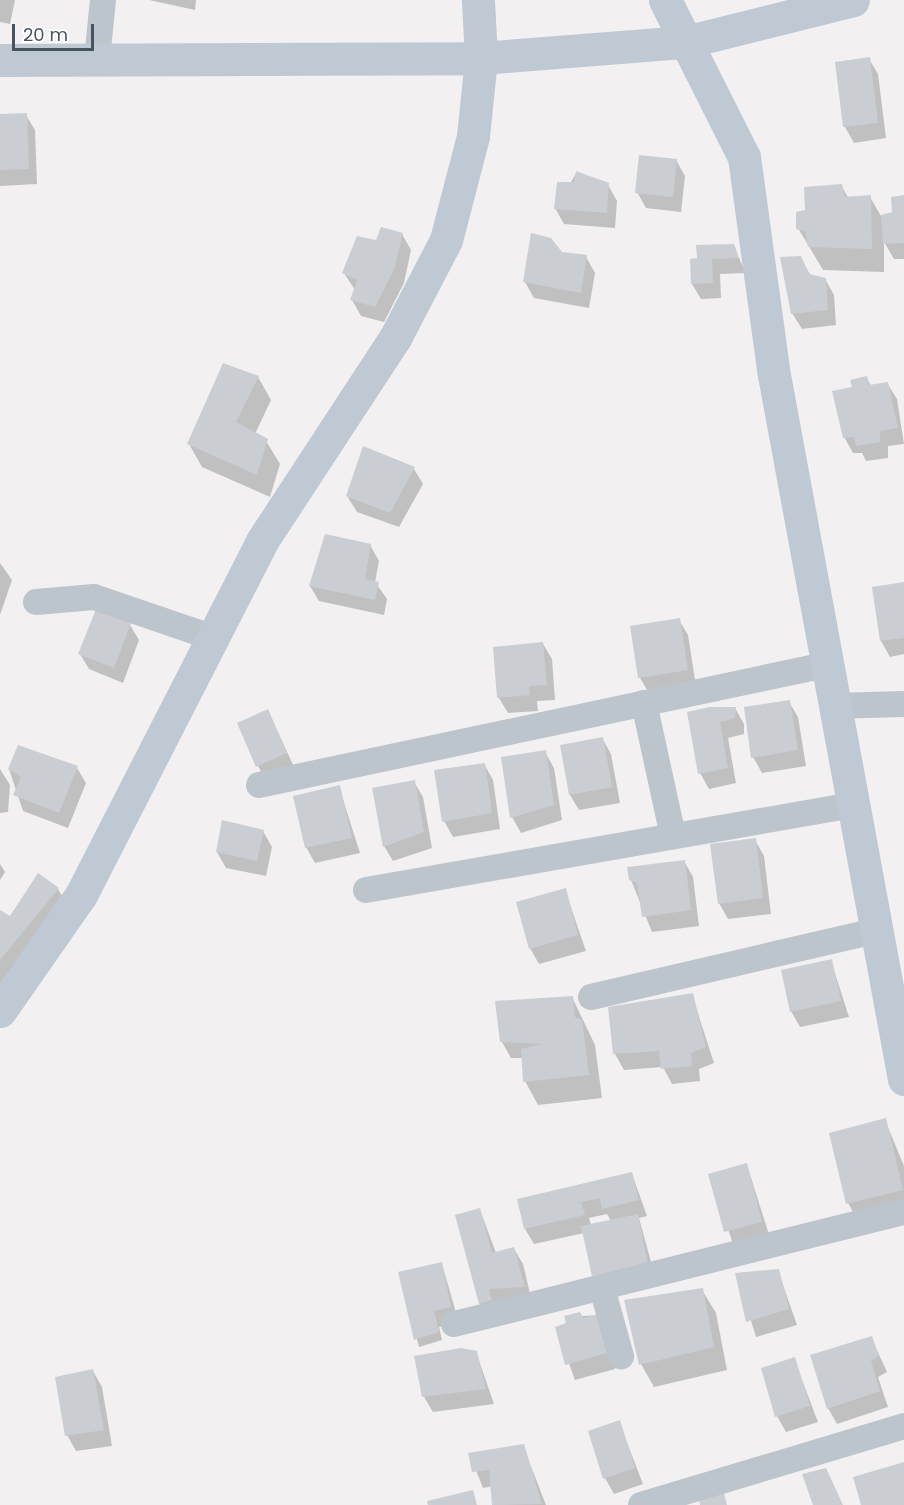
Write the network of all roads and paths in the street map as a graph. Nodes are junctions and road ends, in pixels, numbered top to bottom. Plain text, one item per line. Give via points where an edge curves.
1 (103, 0) edge
2 (478, 0) edge
3 (665, 0) edge
4 (853, 0) edge
5 (685, 42) junction
6 (481, 58) junction
7 (97, 59) junction
8 (0, 60) edge
9 (36, 602) dead end
10 (211, 638) junction
11 (825, 665) junction
12 (644, 703) junction
13 (904, 704) edge
14 (833, 706) junction
15 (259, 785) dead end
16 (851, 805) junction
17 (673, 836) junction
18 (366, 890) dead end
19 (874, 931) junction
20 (591, 997) dead end
21 (0, 1011) edge
22 (904, 1079) edge
23 (904, 1212) edge
24 (602, 1287) junction
25 (454, 1324) dead end
26 (621, 1356) dead end
27 (904, 1426) edge
28 (641, 1505) edge

1 - 7 street
2 - 6 street
3 - 5 street
4 - 5 street
5 - 6 street
5 - 11 street via 744,157 774,375
6 - 7 street
6 - 10 street via 473,136 446,240 395,338 262,541
7 - 8 street
9 - 10 street via 94,597
10 - 21 street via 81,895
11 - 12 street
11 - 14 street
12 - 15 street
12 - 17 street
13 - 14 street
14 - 16 street
16 - 17 street
16 - 19 street
17 - 18 street
19 - 20 street
19 - 22 street
23 - 24 street
24 - 25 street
24 - 26 street
27 - 28 street

